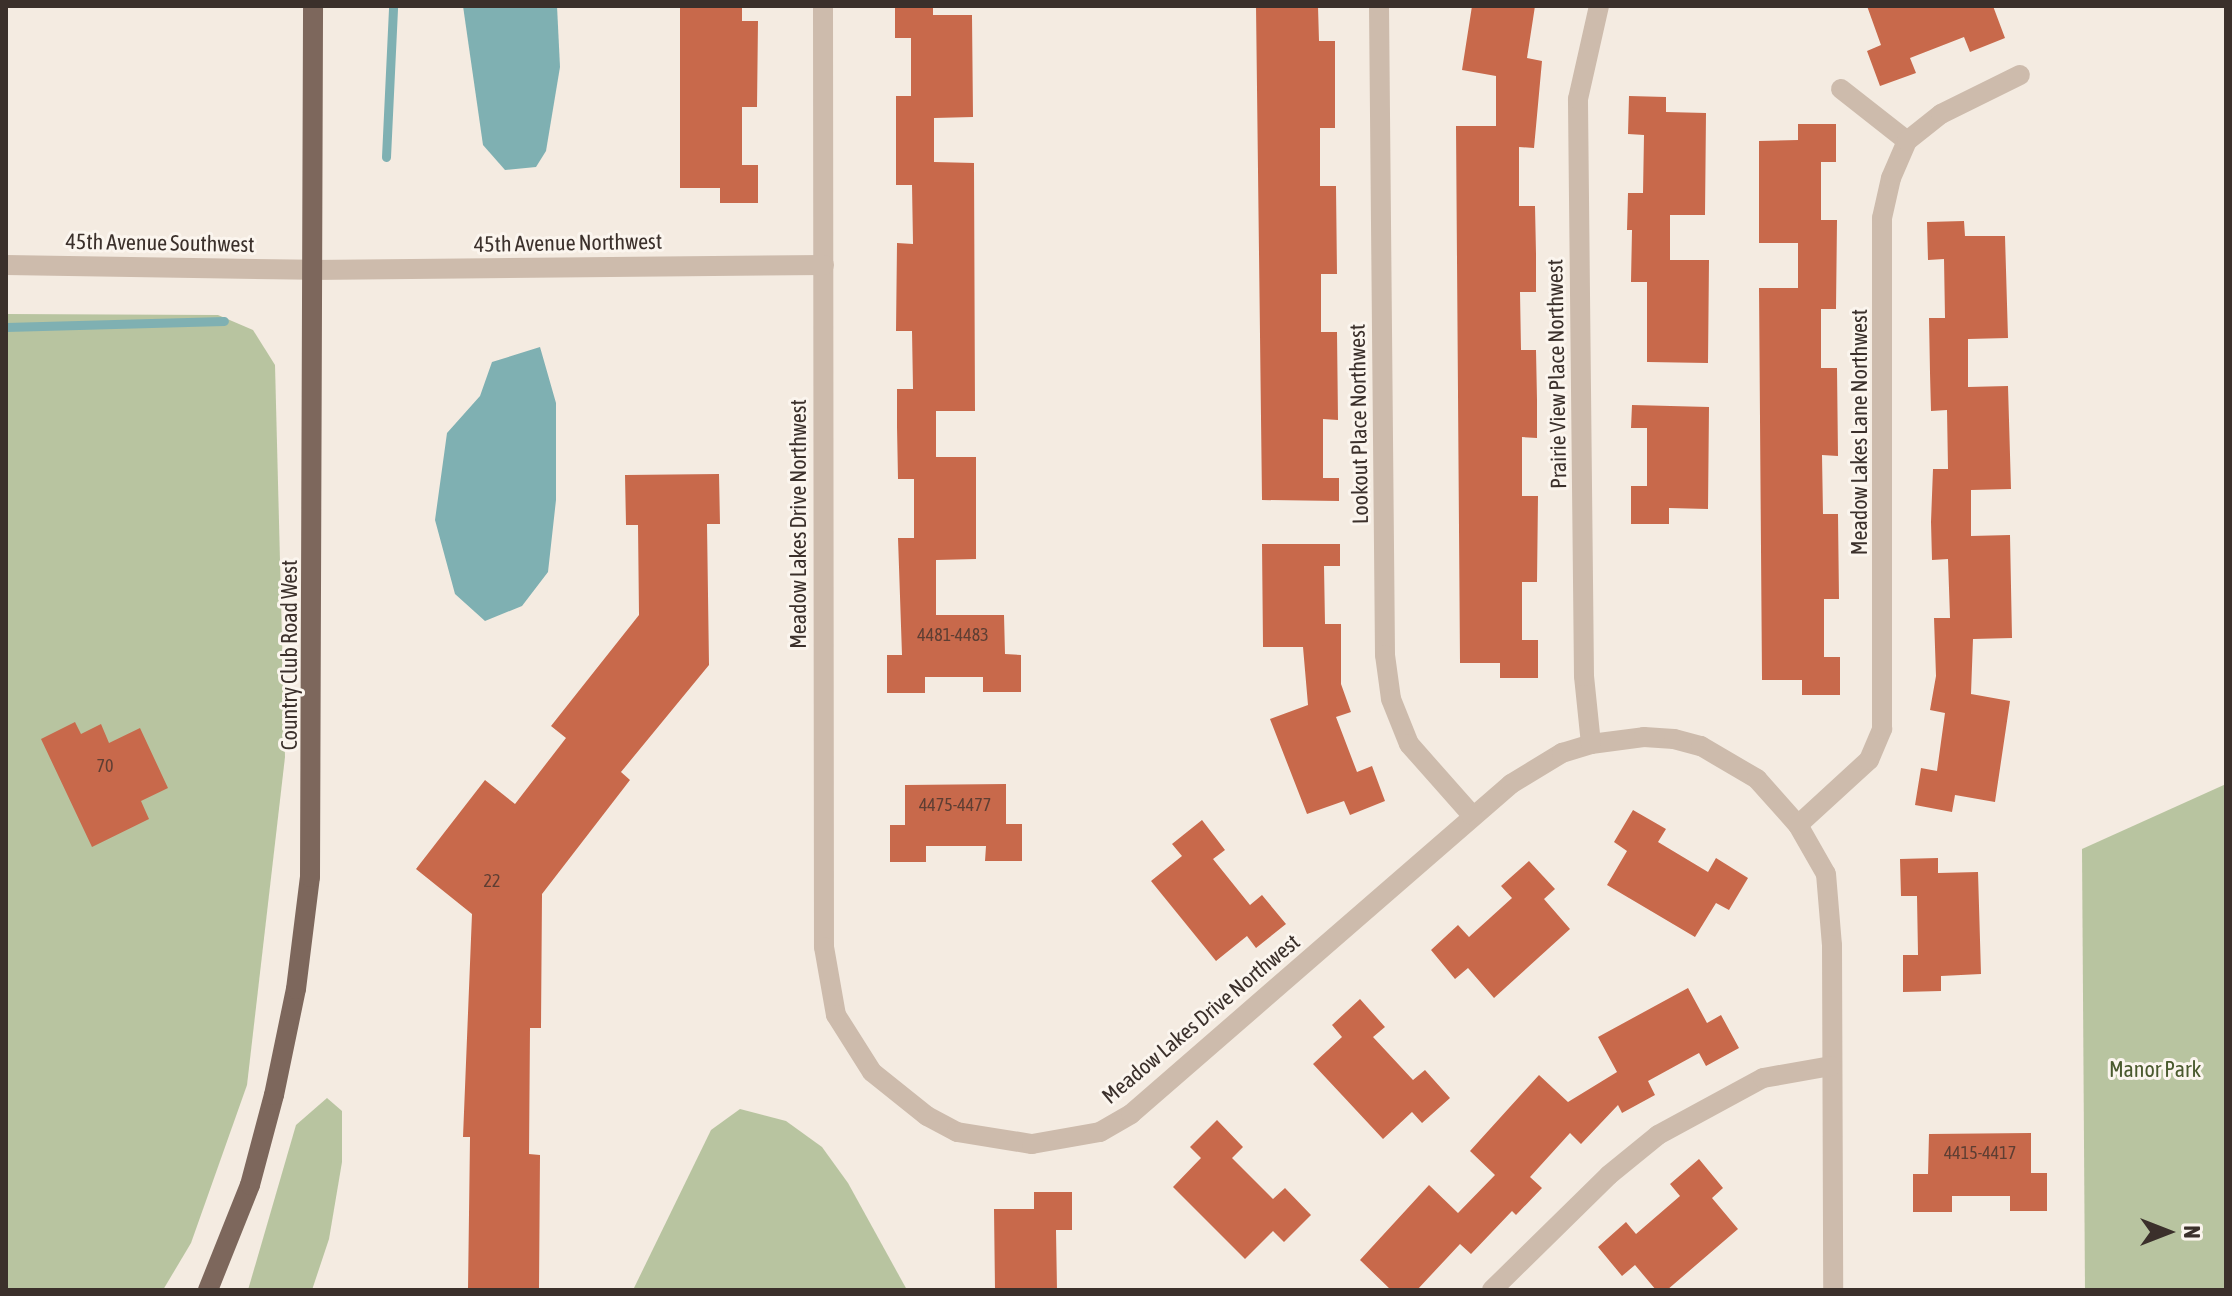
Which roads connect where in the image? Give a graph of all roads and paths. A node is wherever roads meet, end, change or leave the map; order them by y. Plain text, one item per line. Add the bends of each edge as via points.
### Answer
1 (313, 6) edge
2 (823, 6) edge
3 (1379, 6) edge
4 (1599, 6) edge
5 (2020, 75) dead end
6 (1841, 89) dead end
7 (1907, 141) junction
8 (6, 265) edge
9 (824, 265) junction
10 (312, 270) junction
11 (1591, 744) junction
12 (1471, 814) junction
13 (1798, 825) junction
14 (1831, 1066) junction
15 (208, 1290) edge
16 (1492, 1290) edge
17 (1833, 1290) edge

1 - 10 main road, Country Club Road West
2 - 9 street, Meadow Lakes Drive Northwest
3 - 12 street, Lookout Place Northwest via 1385,655 1391,699 1409,744
4 - 11 street, Prairie View Place Northwest via 1578,99 1584,676
5 - 7 street, Meadow Lakes Lane Northwest via 1941,114
6 - 7 street
7 - 13 street, Meadow Lakes Lane Northwest via 1882,218 1882,729 1869,760
8 - 10 street, 45th Avenue Southwest
9 - 10 street, 45th Avenue Northwest
9 - 12 street, Meadow Lakes Drive Northwest via 824,947 836,1015 853,1047 897,1095 957,1132 993,1141 1032,1144 1100,1132 1131,1114
10 - 15 main road, Country Club Road West via 310,877 296,989 274,1095 250,1185
11 - 12 street, Meadow Lakes Drive Northwest via 1542,764
11 - 13 street, Meadow Lakes Drive Northwest via 1644,737 1701,746 1757,779
13 - 14 street, Meadow Lakes Drive Northwest via 1826,874 1831,903
14 - 16 street via 1763,1078 1658,1135 1609,1175
14 - 17 street, Meadow Lakes Drive Northwest

